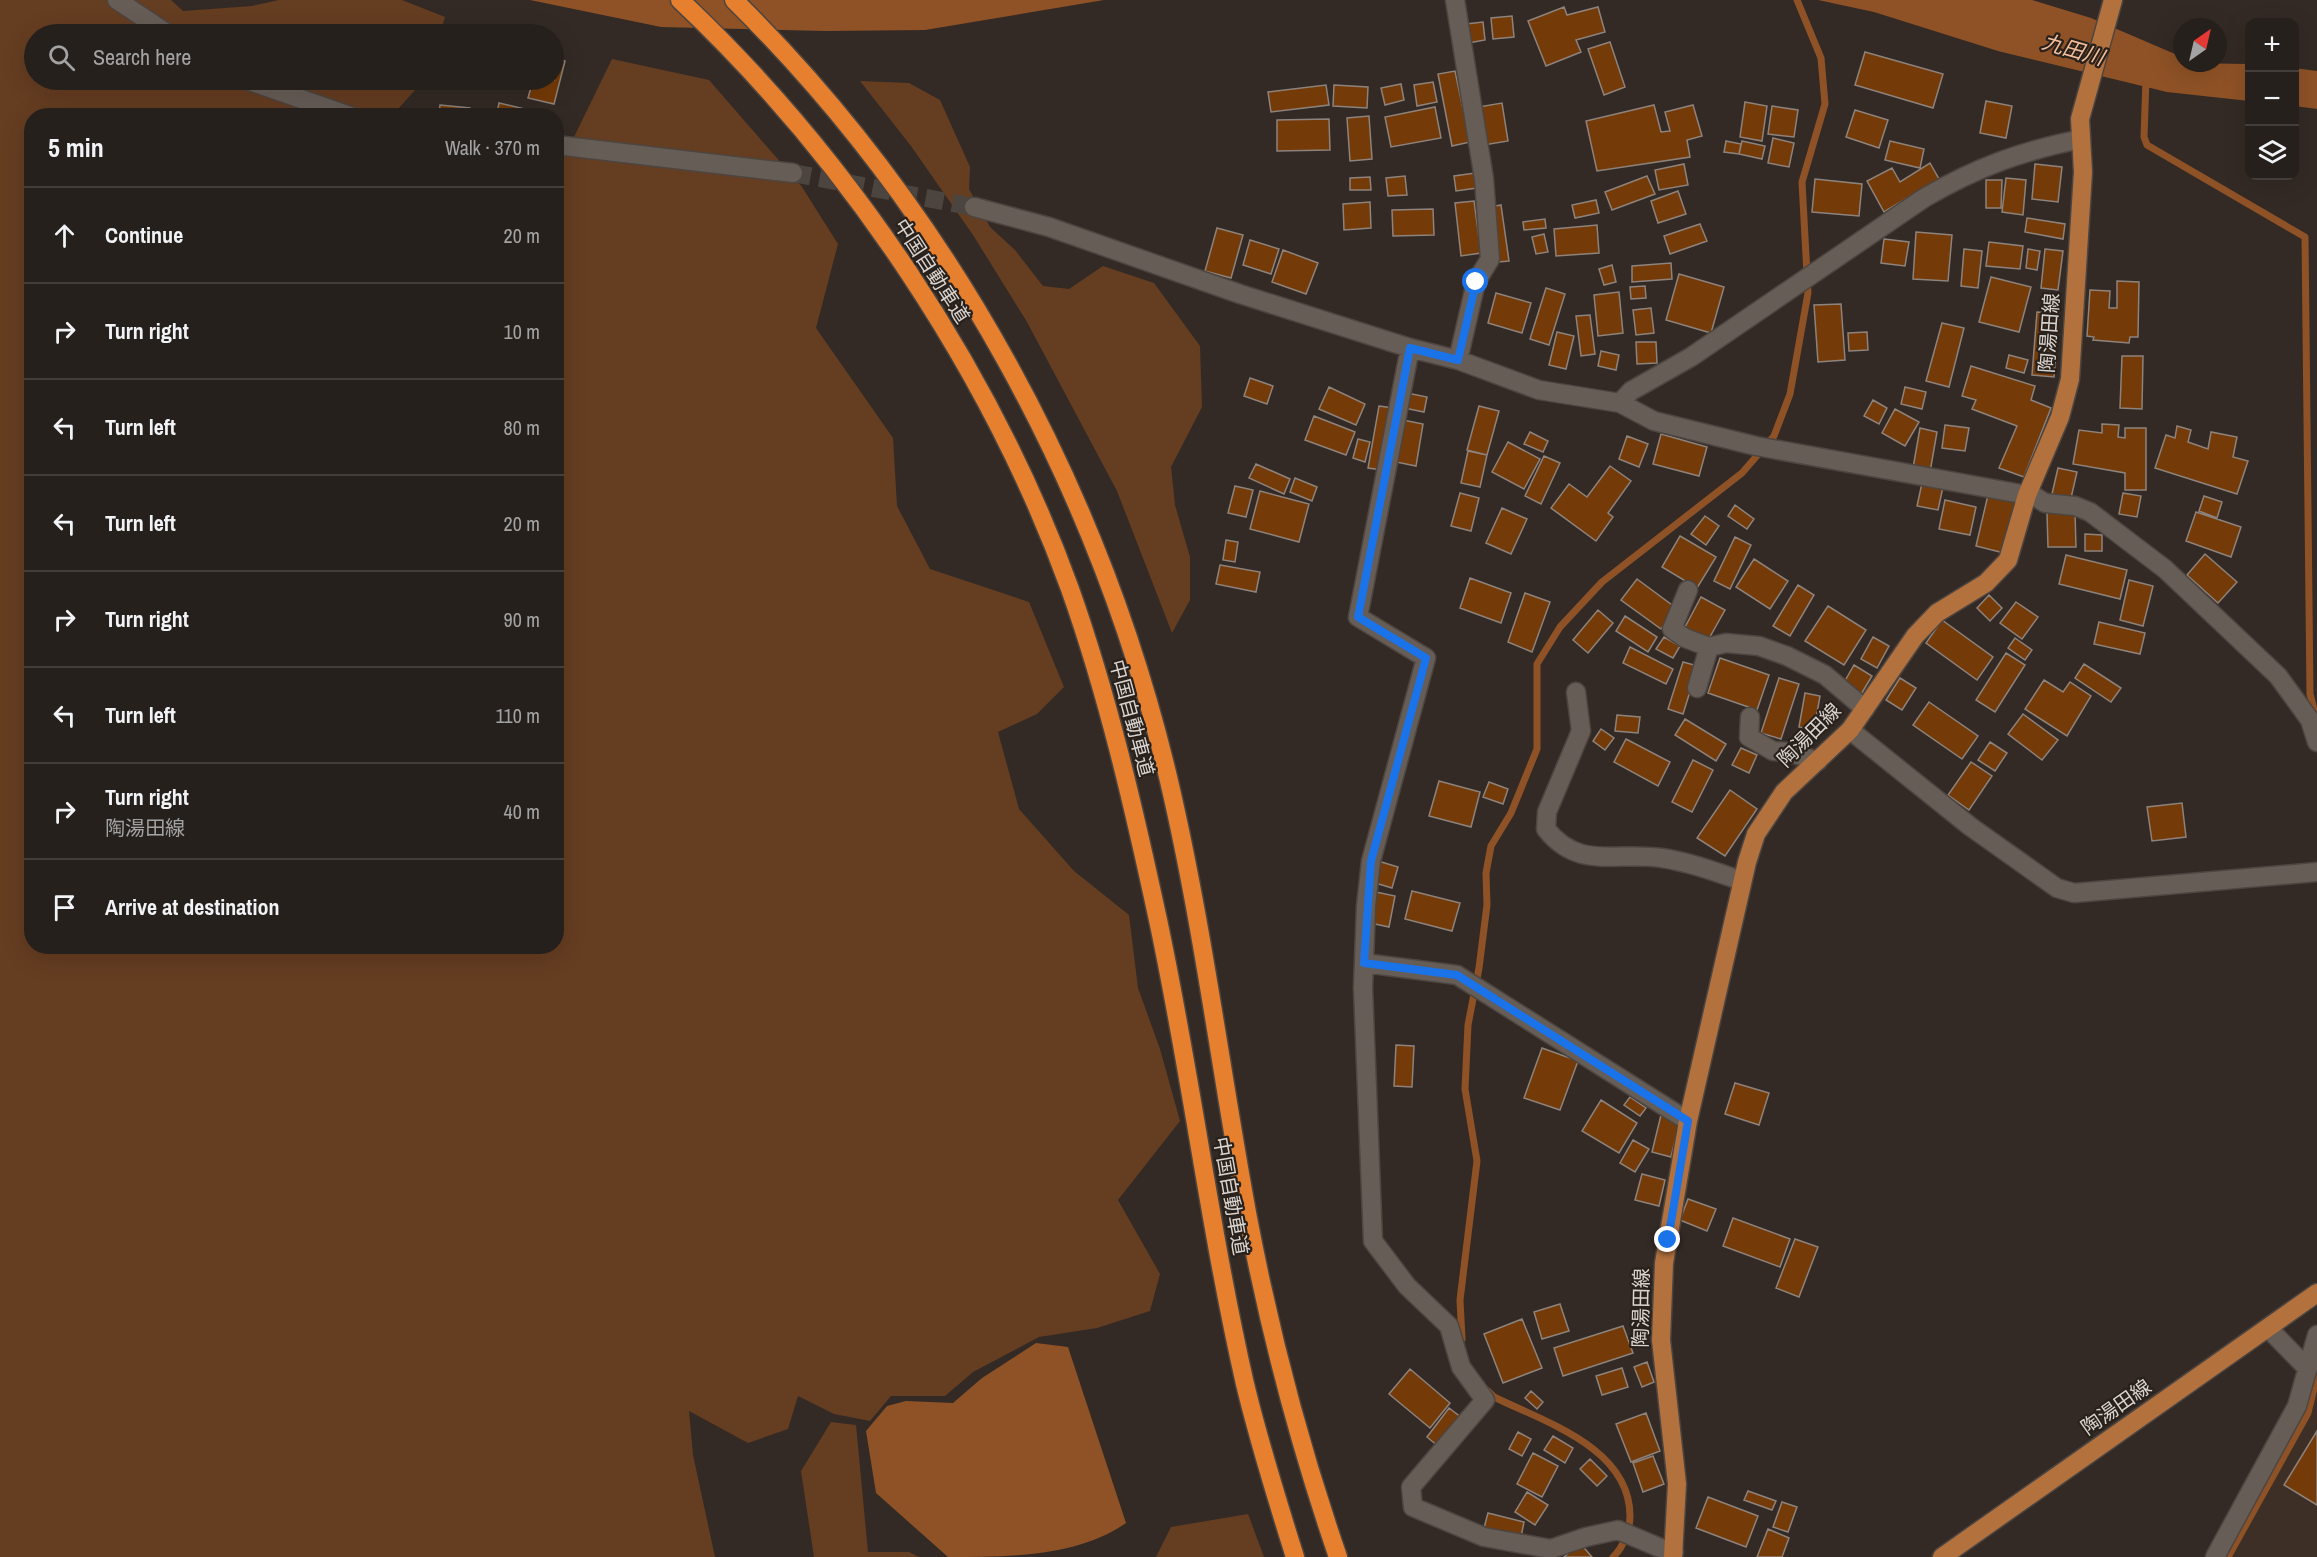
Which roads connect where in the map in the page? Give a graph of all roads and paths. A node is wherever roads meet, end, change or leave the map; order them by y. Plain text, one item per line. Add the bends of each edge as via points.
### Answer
1 (117, 0) edge
2 (680, 0) edge
3 (734, 0) edge
4 (2113, 0) edge
5 (1455, 8) edge
6 (153, 24) edge
7 (276, 90) edge
8 (327, 108) edge
9 (2081, 139) junction
10 (564, 146) edge
11 (793, 172) tunnel mouth
12 (975, 207) tunnel mouth
13 (1410, 348) junction
14 (1458, 360) junction
15 (1620, 404) junction
16 (2027, 494) junction
17 (1688, 590) dead end
18 (1709, 647) junction
19 (1697, 688) dead end
20 (1576, 692) dead end
21 (1865, 708) junction
22 (1750, 717) dead end
23 (1850, 730) junction
24 (2317, 742) edge
25 (1818, 761) junction
26 (2317, 872) edge
27 (1742, 881) junction
28 (1364, 963) junction
29 (1688, 1121) junction
30 (2317, 1293) edge
31 (2268, 1328) junction
32 (2316, 1342) edge
33 (2308, 1369) junction
34 (1674, 1554) edge
35 (1295, 1557) edge
36 (1338, 1557) edge
37 (1942, 1557) edge
38 (2215, 1557) edge

1 - 6 street
2 - 35 highway, 中国自動車道 via 792,117 844,181 954,346 1001,430 1069,588 1098,676 1134,813 1159,923 1245,1385
3 - 36 highway, 中国自動車道 via 825,98 932,240 1034,413 1073,495 1105,576 1168,778 1197,913 1249,1221 1308,1470
4 - 9 main road, 陶湯田線 via 2080,119
5 - 14 street via 1484,179 1490,259 1476,282
7 - 8 street
9 - 15 street via 2007,157 1963,175 1691,357 1631,391
9 - 16 main road, 陶湯田線 via 2083,172 2070,379 2056,428
10 - 11 street
12 - 13 street via 1049,227
13 - 14 street
13 - 28 street via 1358,617 1426,658 1371,861
14 - 15 street via 1539,390
15 - 16 street via 1654,420 1756,446
16 - 21 main road, 陶湯田線 via 2008,560 1986,583 1937,613 1915,636
16 - 24 street via 2045,503 2090,512 2165,569 2278,676 2310,720
17 - 18 street via 1672,629
18 - 19 street
18 - 21 street via 1726,643 1759,646 1787,656 1825,675
20 - 27 street via 1581,731 1547,812 1546,829 1556,842 1583,856 1650,856
21 - 23 main road, 陶湯田線
22 - 25 street via 1749,737 1773,752
23 - 25 main road, 陶湯田線
23 - 26 street via 1971,827 2057,888 2074,893
25 - 27 main road, 陶湯田線 via 1784,792 1756,834
27 - 29 main road, 陶湯田線
28 - 29 street via 1457,975
28 - 34 street via 1373,1241 1407,1286 1449,1326 1461,1367 1485,1400 1411,1487 1413,1507 1484,1537 1551,1549 1618,1530
29 - 34 main road, 陶湯田線 via 1664,1263 1661,1313 1664,1378 1677,1484
30 - 31 main road, 陶湯田線
31 - 33 street
31 - 37 main road, 陶湯田線
32 - 33 street
33 - 38 street via 2297,1406

